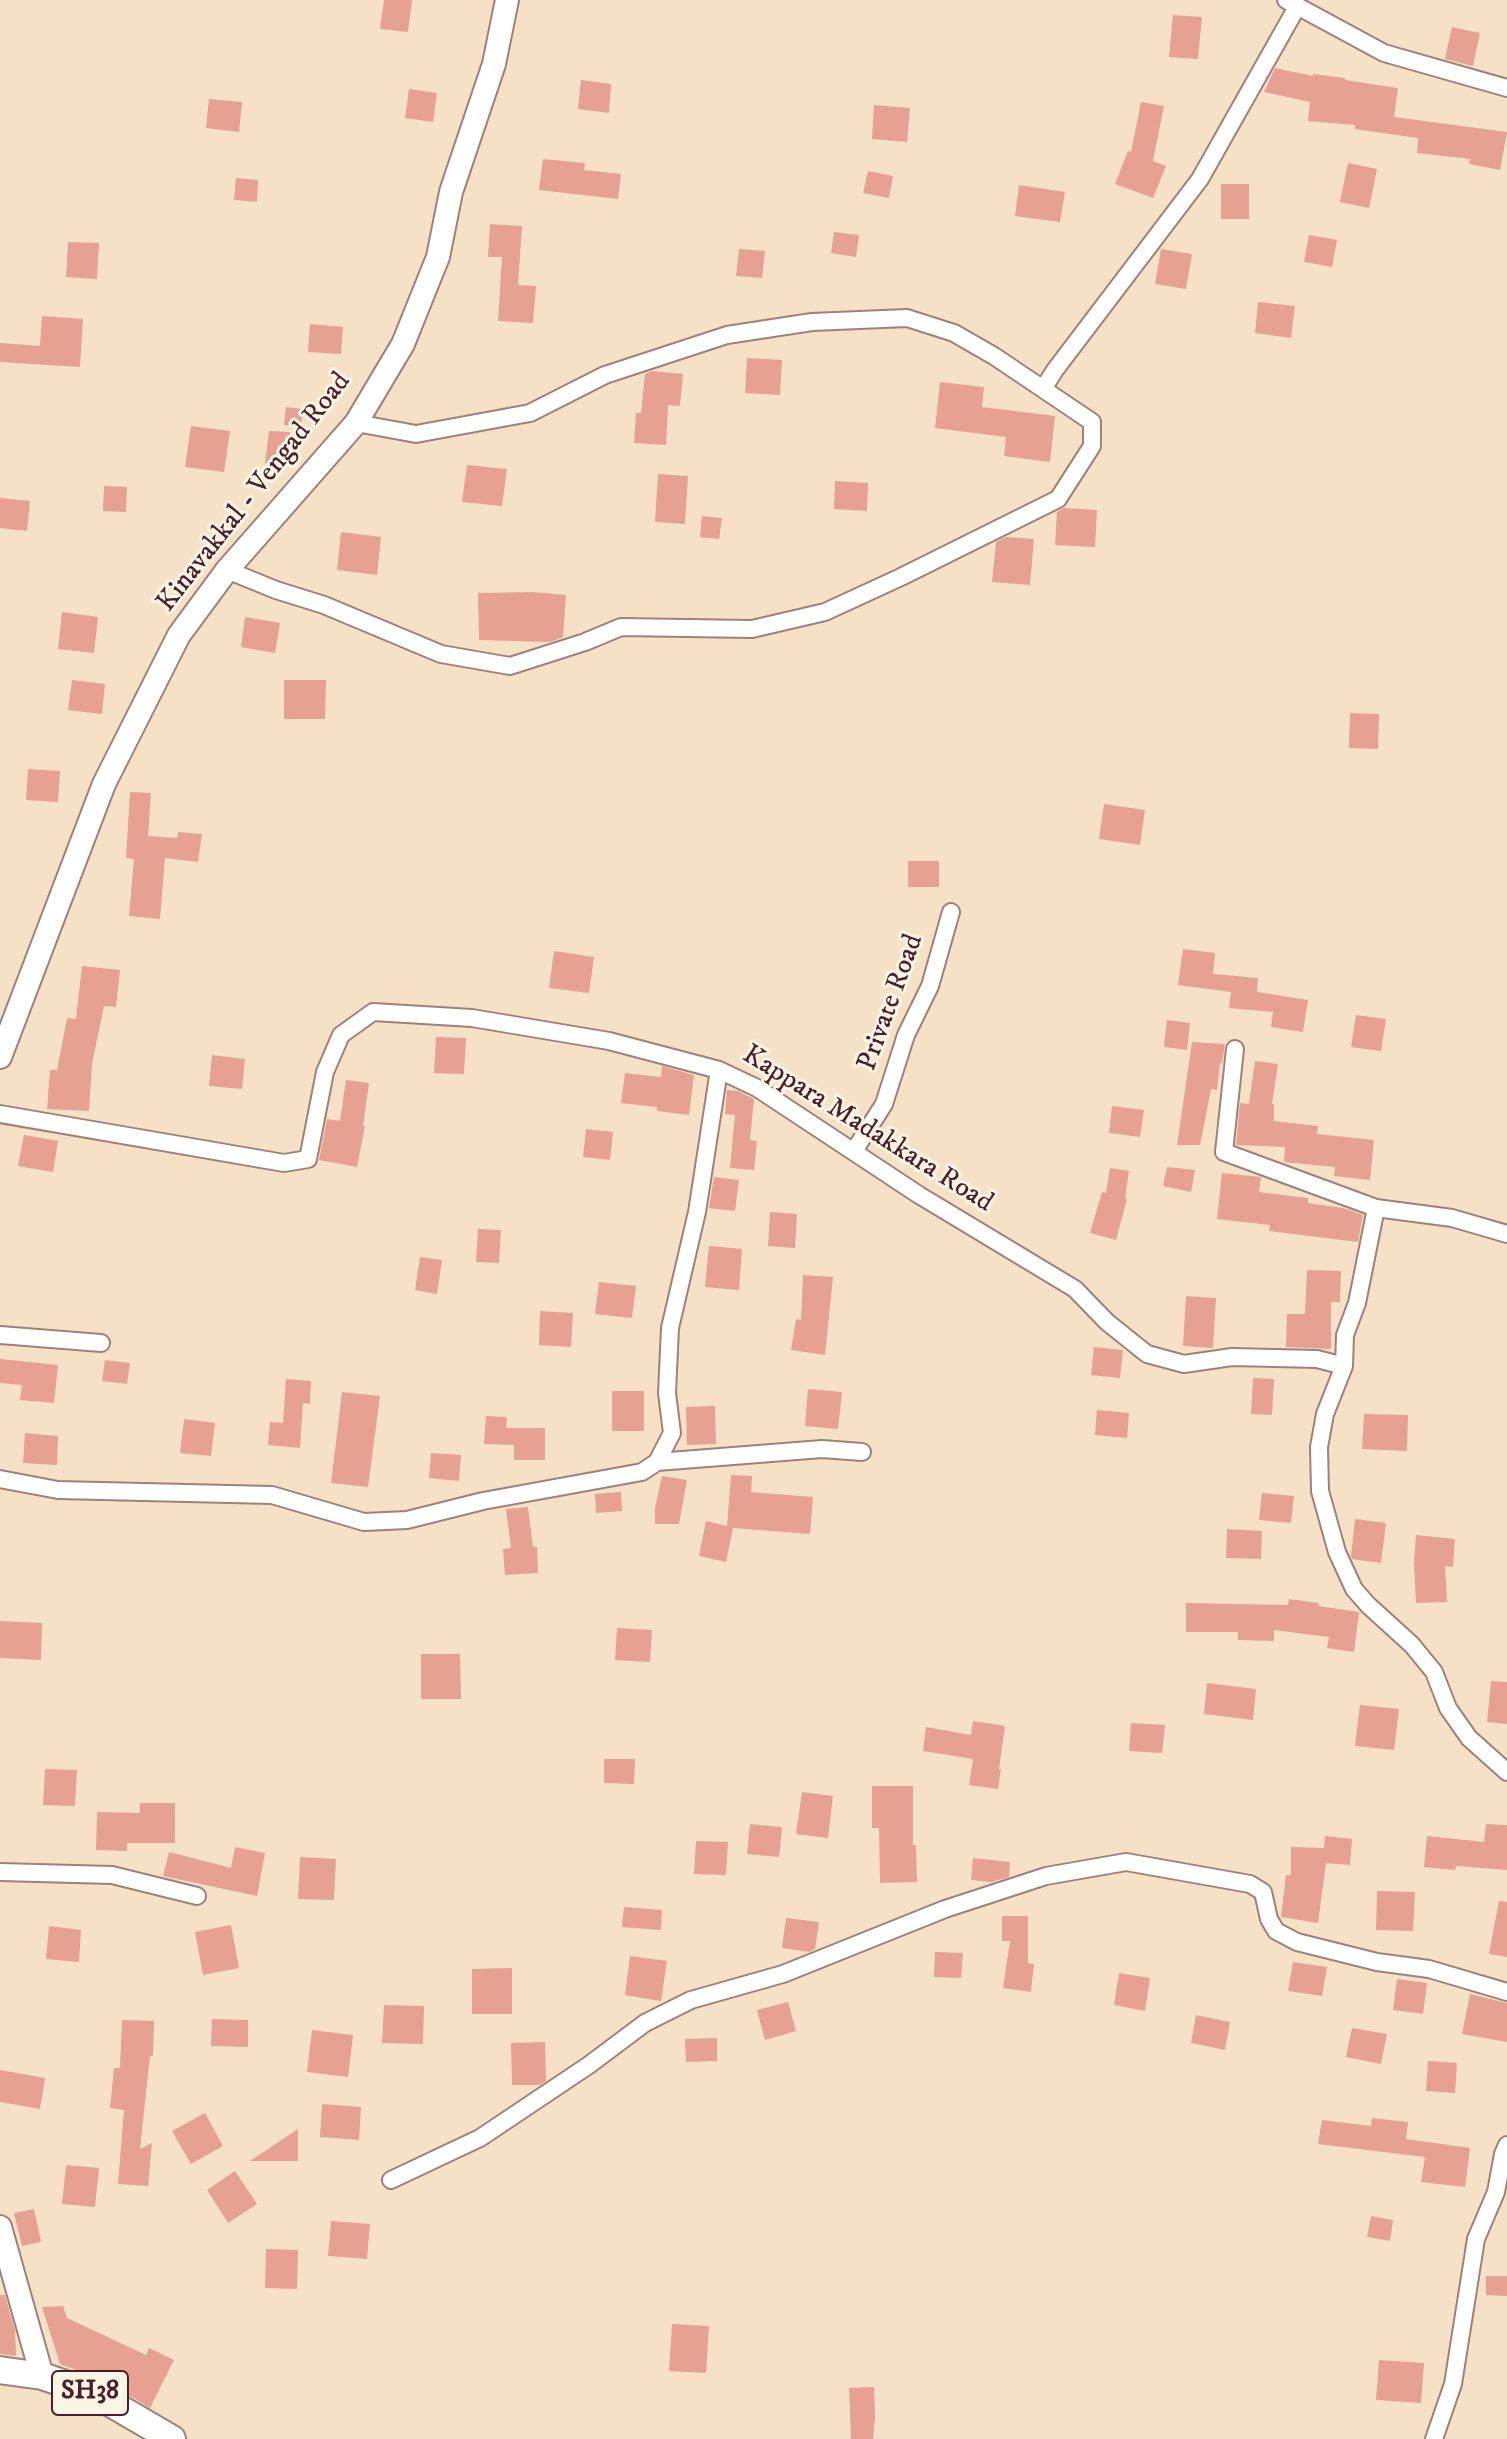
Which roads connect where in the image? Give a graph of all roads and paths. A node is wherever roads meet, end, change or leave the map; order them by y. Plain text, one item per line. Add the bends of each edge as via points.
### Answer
1 (507, 0) edge
2 (1291, 4) edge
3 (1507, 88) edge
4 (1043, 389) junction
5 (356, 423) junction
6 (227, 570) junction
7 (951, 912) dead end
8 (1235, 1049) dead end
9 (0, 1057) edge
10 (719, 1070) junction
11 (0, 1114) edge
12 (854, 1151) junction
13 (1376, 1208) junction
14 (1507, 1234) edge
15 (0, 1335) edge
16 (101, 1343) dead end
17 (1344, 1366) junction
18 (862, 1452) dead end
19 (657, 1462) junction
20 (0, 1479) edge
21 (1507, 1772) edge
22 (0, 1872) edge
23 (197, 1896) dead end
24 (1507, 1992) edge
25 (1507, 2145) edge
26 (391, 2180) dead end
27 (0, 2227) edge
28 (0, 2370) edge
29 (42, 2376) junction
30 (172, 2439) edge
31 (1434, 2439) edge

1 - 5 main road, Kinavakkal - Vengad Road via 494,64 451,192 438,257 403,344
2 - 3 street via 1384,53
2 - 4 street via 1200,179
4 - 5 street via 954,333 907,318 827,321 727,335 605,375 530,413 416,434
4 - 6 street via 1092,422 1092,446 1058,499 825,612 752,629 621,627 510,666 441,654
5 - 6 main road, Kinavakkal - Vengad Road
6 - 9 main road, Kinavakkal - Vengad Road via 179,635 104,784
7 - 12 street, Private Road via 930,986 906,1035 884,1104
8 - 13 street via 1224,1152
10 - 11 street via 609,1041 472,1018 373,1012 341,1035 330,1059 308,1159 284,1163
10 - 12 street, Kappara Madakkara Road via 757,1088
10 - 19 street, Kappara Madakkara Road via 697,1212 670,1328 667,1393 672,1433
12 - 17 street, Kappara Madakkara Road via 1075,1289 1147,1354 1184,1364 1232,1357 1317,1359
13 - 14 street via 1452,1218
13 - 17 street via 1357,1303 1345,1335
15 - 16 street
17 - 21 street via 1319,1447 1320,1491 1337,1552 1354,1589 1434,1672 1448,1708 1469,1738
18 - 19 street via 822,1449
19 - 20 street via 642,1472 407,1520 364,1522 272,1495 58,1490
22 - 23 street via 112,1875
24 - 26 street via 1429,1969 1297,1942 1276,1931 1263,1892 1250,1884 1126,1862 1046,1876 945,1909 783,1974 691,2000 645,2023 480,2138
25 - 31 street via 1496,2192 1476,2239 1453,2384
27 - 29 main road
28 - 29 main road, SH38
29 - 30 main road, SH38 via 95,2394

